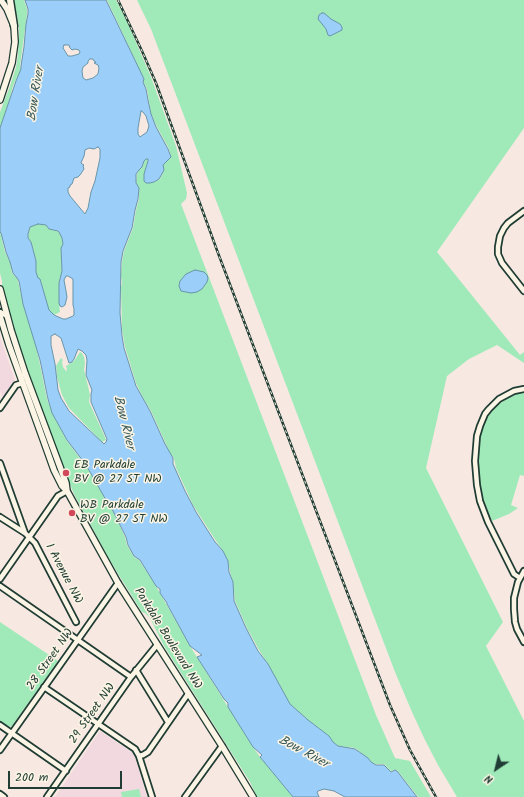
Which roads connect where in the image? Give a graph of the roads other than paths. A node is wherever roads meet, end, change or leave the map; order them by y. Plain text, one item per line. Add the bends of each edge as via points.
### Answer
1 (1, 0) edge
2 (10, 0) edge
3 (14, 26) junction
4 (0, 100) edge
5 (524, 210) edge
6 (524, 291) edge
7 (0, 292) edge
8 (0, 312) edge
9 (0, 316) edge
10 (7, 316) junction
11 (0, 326) edge
12 (5, 333) junction
13 (23, 383) junction
14 (524, 389) edge
15 (0, 408) edge
16 (0, 463) edge
17 (67, 491) junction
18 (0, 517) edge
19 (25, 534) junction
20 (29, 537) junction
21 (524, 571) edge
22 (520, 578) junction
23 (0, 579) edge
24 (118, 583) junction
25 (0, 586) edge
26 (76, 622) dead end
27 (77, 640) junction
28 (524, 642) edge
29 (156, 645) junction
30 (136, 670) junction
31 (131, 677) junction
32 (44, 687) junction
33 (188, 694) junction
34 (168, 722) junction
35 (98, 724) junction
36 (0, 725) edge
37 (12, 733) junction
38 (222, 746) junction
39 (0, 750) edge
40 (139, 756) junction
41 (66, 771) junction
42 (0, 794) edge
43 (4, 797) edge
44 (47, 797) edge
45 (152, 797) edge
46 (185, 797) edge
47 (253, 797) edge

1 - 3 main road
2 - 3 highway
3 - 4 main road via 12,63
5 - 6 street via 504,228 498,247 502,263
7 - 10 main road, Parkdale Boulevard NW
8 - 10 street
9 - 12 main road, Parkdale Boulevard NW
10 - 17 main road, Parkdale Boulevard NW
11 - 12 street
12 - 13 main road, Parkdale Boulevard NW
13 - 15 street via 16,385
13 - 17 main road, Parkdale Boulevard NW via 52,464
14 - 22 street via 499,399 489,408 477,436 475,461 480,501 514,574
16 - 19 street
17 - 20 street via 58,496
17 - 24 main road, Parkdale Boulevard NW
18 - 19 street, 1 Avenue NW
19 - 20 street, 1 Avenue NW
20 - 23 street
20 - 26 street, 1 Avenue NW
21 - 22 street
22 - 28 street via 514,598 514,614 517,629
24 - 27 street, 28 Street NW
24 - 29 main road, Parkdale Boulevard NW
25 - 27 street
27 - 31 street
27 - 32 street, 28 Street NW
29 - 30 street, 29 Street NW
29 - 33 main road, Parkdale Boulevard NW
30 - 31 street, 29 Street NW
30 - 34 street
31 - 35 street, 29 Street NW
32 - 35 street
32 - 37 street, 28 Street NW
33 - 34 street
33 - 38 main road, Parkdale Boulevard NW
34 - 40 street via 148,752
35 - 40 street via 135,749
35 - 41 street, 29 Street NW
36 - 37 street
37 - 39 street, 28 Street NW
37 - 41 street
38 - 46 street
38 - 47 main road, Parkdale Boulevard NW
40 - 45 street
41 - 44 street, 29 Street NW
42 - 43 street

